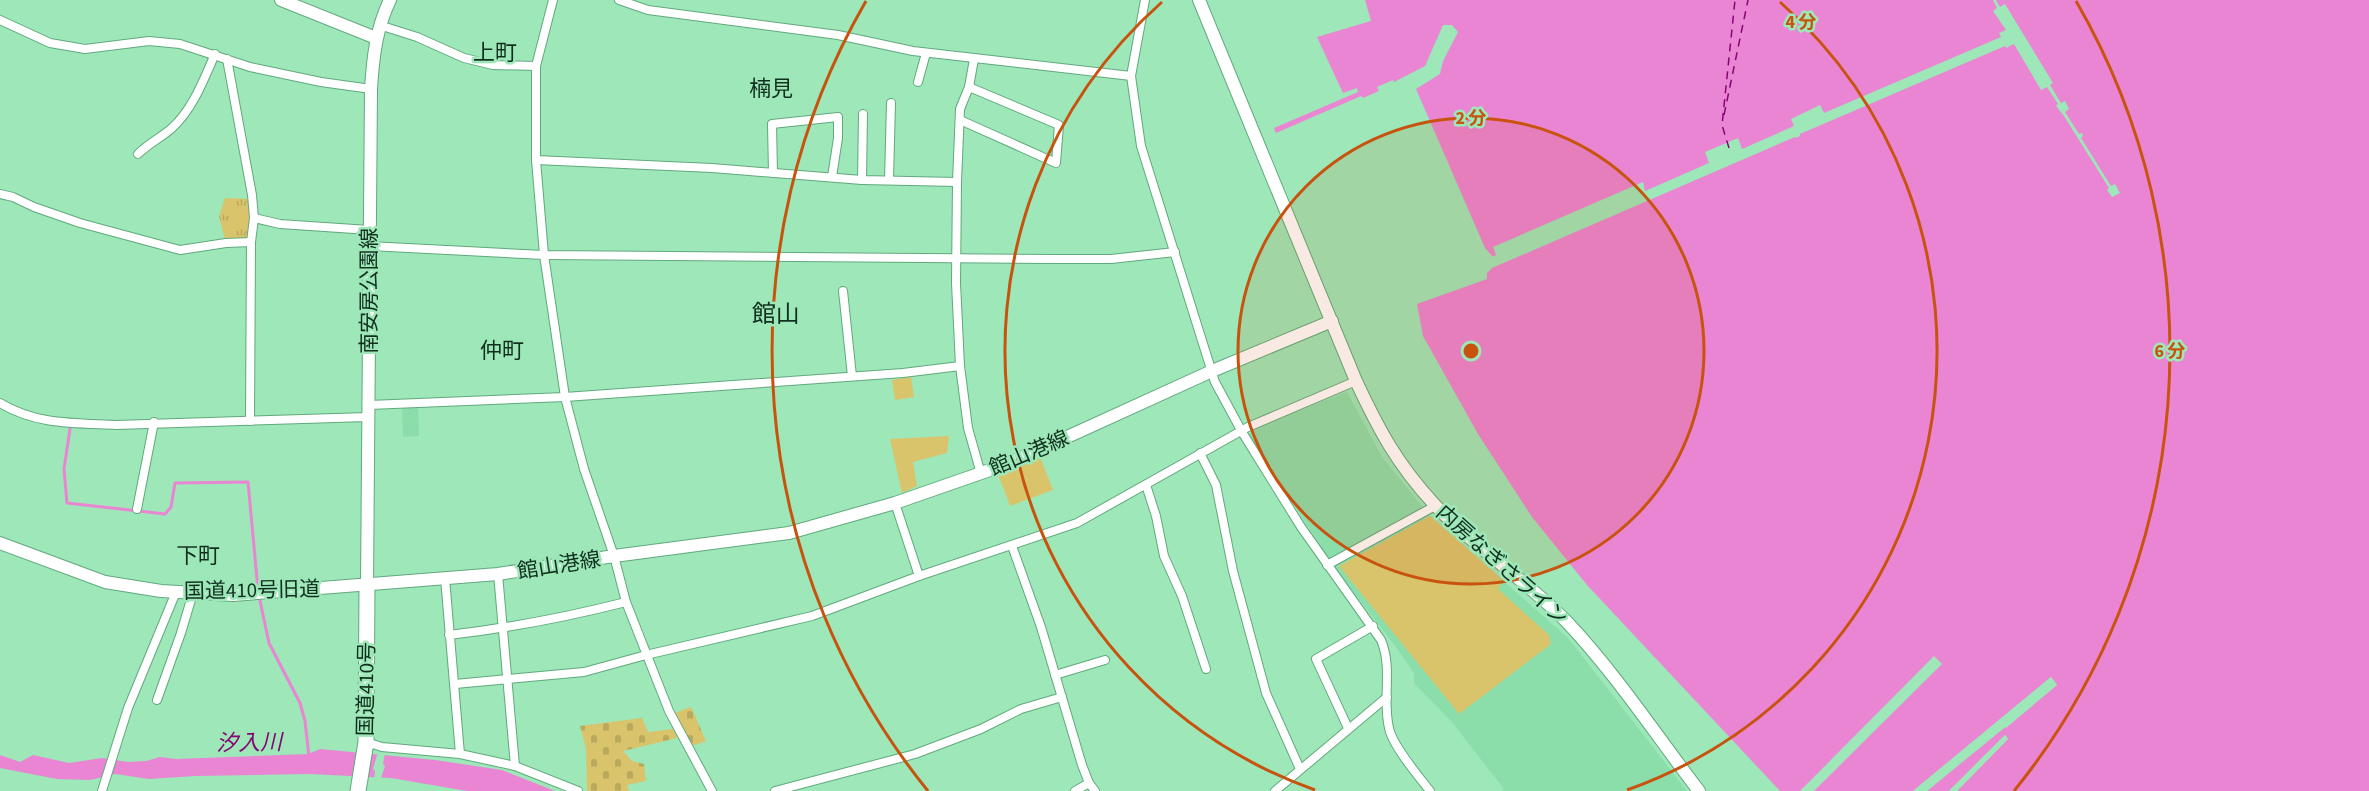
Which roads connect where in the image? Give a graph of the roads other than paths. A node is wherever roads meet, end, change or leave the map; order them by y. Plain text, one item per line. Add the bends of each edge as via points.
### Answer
1 (281, 0) edge
2 (390, 0) edge
3 (553, 0) edge
4 (619, 0) edge
5 (1145, 0) edge
6 (1199, 0) edge
7 (0, 20) edge
8 (380, 25) junction
9 (376, 38) junction
10 (926, 53) junction
11 (215, 54) junction
12 (228, 59) junction
13 (974, 59) junction
14 (536, 66) junction
15 (1131, 76) junction
16 (918, 82) dead end
17 (969, 87) junction
18 (371, 89) junction
19 (891, 103) dead end
20 (864, 114) dead end
21 (960, 120) junction
22 (138, 154) dead end
23 (536, 160) junction
24 (773, 173) junction
25 (832, 177) junction
26 (862, 180) junction
27 (889, 180) junction
28 (957, 182) junction
29 (0, 194) edge
30 (254, 218) junction
31 (369, 230) junction
32 (251, 242) junction
33 (369, 246) junction
34 (1175, 252) junction
35 (544, 255) junction
36 (957, 258) junction
37 (843, 291) dead end
38 (1332, 321) junction
39 (960, 366) junction
40 (1212, 371) junction
41 (852, 376) junction
42 (1356, 381) junction
43 (565, 397) junction
44 (0, 403) edge
45 (368, 411) junction
46 (250, 421) junction
47 (154, 422) junction
48 (1242, 432) junction
49 (1200, 453) junction
50 (981, 474) junction
51 (1146, 485) junction
52 (895, 503) junction
53 (1435, 506) junction
54 (137, 509) dead end
55 (0, 543) edge
56 (1012, 546) junction
57 (614, 556) junction
58 (1328, 565) junction
59 (498, 574) junction
60 (919, 576) junction
61 (446, 579) junction
62 (367, 585) junction
63 (176, 592) junction
64 (193, 593) junction
65 (626, 602) junction
66 (1373, 626) junction
67 (502, 629) junction
68 (449, 635) junction
69 (646, 655) junction
70 (1105, 660) dead end
71 (1206, 669) dead end
72 (1055, 675) junction
73 (509, 680) junction
74 (455, 684) junction
75 (1062, 697) junction
76 (1386, 697) junction
77 (157, 700) dead end
78 (1348, 728) junction
79 (365, 747) junction
80 (460, 754) junction
81 (515, 766) junction
82 (1300, 769) junction
83 (359, 786) edge
84 (1092, 787) edge
85 (103, 788) edge
86 (578, 791) edge
87 (712, 791) edge
88 (775, 791) edge
89 (1075, 791) edge
90 (1275, 791) edge
91 (1430, 791) edge
92 (1700, 791) edge

1 - 9 main road
2 - 8 main road, 南安房公園線
3 - 14 street
4 - 10 street via 648,10 828,34
5 - 15 street
6 - 38 main road
7 - 11 street via 50,43 86,49 149,41 180,44
8 - 9 main road, 南安房公園線
8 - 14 street via 473,60 493,65
9 - 18 main road, 南安房公園線
10 - 13 street
10 - 16 street
11 - 12 street
11 - 22 street via 185,114
12 - 18 street via 321,82
12 - 30 street
13 - 15 street
13 - 17 street
14 - 23 street
15 - 34 street via 1141,146
17 - 21 street
17 - 21 street via 1059,125 1056,163
18 - 31 main road, 南安房公園線
19 - 27 street
20 - 26 street
21 - 28 street
23 - 24 street
23 - 35 street
24 - 25 street
24 - 25 street via 772,124 838,117
25 - 26 street
26 - 27 street
27 - 28 street
28 - 36 street
29 - 32 street via 80,223 180,250
30 - 31 street via 280,224
30 - 32 street
31 - 33 main road, 南安房公園線
32 - 46 street
33 - 35 street
33 - 45 main road, 南安房公園線
34 - 36 street via 1111,259
34 - 40 street
35 - 36 street
35 - 43 street
36 - 39 street
37 - 41 street
38 - 40 main road, 館山港線
38 - 42 main road, 内房なぎさライン
39 - 41 street
39 - 50 street via 968,428
40 - 48 street
40 - 50 main road, 館山港線
41 - 43 street
42 - 48 street
42 - 53 main road, 内房なぎさライン via 1379,431
43 - 45 street
43 - 57 street via 584,469
44 - 47 street via 23,416 53,423
45 - 46 street
45 - 62 main road, 南安房公園線
46 - 47 street
47 - 54 street
48 - 49 street
48 - 58 street
49 - 51 street
49 - 82 street via 1216,485 1233,571 1266,693
50 - 52 main road, 館山港線
51 - 56 street via 1077,523
51 - 71 street via 1164,556
52 - 57 main road, 館山港線 via 789,533
52 - 60 street
53 - 58 street
53 - 92 main road, 内房なぎさライン via 1566,621
55 - 63 main road, 国道410号旧道 via 105,582
56 - 60 street
56 - 72 street
57 - 59 main road, 館山港線
57 - 65 street
58 - 66 street
59 - 61 main road, 館山港線
59 - 67 street
60 - 69 street via 812,616
61 - 62 main road, 館山港線
61 - 68 street
62 - 64 main road, 国道410号旧道 via 259,594
62 - 79 highway, 国道410号
63 - 64 main road, 国道410号旧道
63 - 85 street via 128,708
64 - 77 street
65 - 67 street
65 - 69 street
66 - 76 street via 1384,646
66 - 78 street via 1316,659
67 - 68 street
67 - 73 street
68 - 74 street
69 - 73 street via 584,672
69 - 87 street via 669,711
70 - 72 street
72 - 75 street
73 - 74 street
73 - 81 street
74 - 80 street
75 - 84 street
75 - 88 street via 1021,709 915,754
76 - 78 street
76 - 91 street via 1389,730
78 - 82 street
79 - 80 street
79 - 83 highway, 国道410号
80 - 81 street
81 - 86 street
82 - 90 street
84 - 89 street

